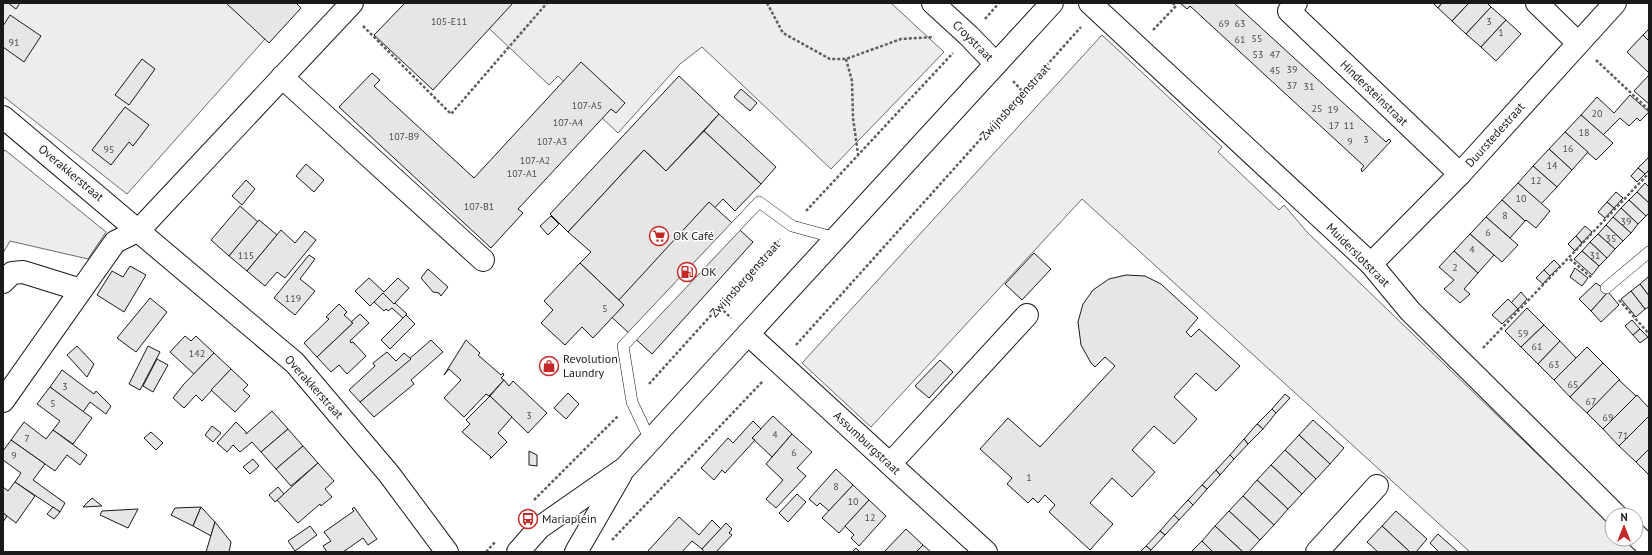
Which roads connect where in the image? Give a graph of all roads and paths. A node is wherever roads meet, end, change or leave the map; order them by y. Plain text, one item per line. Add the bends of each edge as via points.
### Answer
1 (547, 3) edge
2 (766, 3) edge
3 (933, 3) edge
4 (999, 3) edge
5 (1052, 3) edge
6 (1173, 3) edge
7 (1537, 3) edge
8 (1615, 3) edge
9 (349, 6) edge
10 (1094, 6) edge
11 (1288, 6) edge
12 (969, 36) junction
13 (1578, 43) junction
14 (1138, 47) junction
15 (846, 59) junction
16 (996, 64) junction
17 (282, 77) junction
18 (1649, 110) edge
19 (3, 117) edge
20 (858, 154) junction
21 (1649, 173) edge
22 (1460, 174) junction
23 (792, 226) junction
24 (139, 230) junction
25 (836, 238) junction
26 (1649, 252) edge
27 (484, 260) dead end
28 (1371, 264) junction
29 (3, 282) edge
30 (1606, 288) dead end
31 (81, 290) junction
32 (1026, 315) dead end
33 (748, 334) junction
34 (780, 363) junction
35 (1466, 366) junction
36 (3, 401) edge
37 (632, 402) junction
38 (650, 440) junction
39 (890, 464) junction
40 (624, 468) junction
41 (1376, 486) dead end
42 (530, 504) dead end
43 (1608, 507) edge
44 (612, 540) dead end
45 (496, 542) dead end
46 (447, 552) edge
47 (486, 552) edge
48 (518, 552) edge
49 (576, 552) edge
50 (986, 552) edge
51 (1317, 552) edge

1 - 9 path via 451,114
2 - 15 path via 783,33 830,59
3 - 12 street, Croystraat
4 - 12 path, Zwijnsbergenstraat
5 - 16 street
6 - 14 path via 1176,6
7 - 13 street
8 - 13 street, Duurstedestraat
9 - 17 street
10 - 14 street, Muiderslotstraat
10 - 34 path, Zwijnsbergenstraat
11 - 22 street, Hindersteinstraat
12 - 15 path via 901,39
12 - 16 street, Croystraat
12 - 20 path, Zwijnsbergenstraat
13 - 18 path
13 - 22 street, Duurstedestraat
14 - 28 street, Muiderslotstraat
15 - 20 path via 852,81 853,118
16 - 25 street
17 - 24 street
17 - 27 street
19 - 24 street, Overakkerstraat
20 - 23 path, Zwijnsbergenstraat
21 - 35 path
22 - 28 street, Duurstedestraat
23 - 25 lane
23 - 37 path, Zwijnsbergenstraat
23 - 37 lane via 759,202 624,346
24 - 31 street via 115,242
24 - 46 street, Overakkerstraat via 295,363 388,474
25 - 33 street
26 - 30 lane
28 - 35 street, Muiderslotstraat via 1410,311
29 - 31 street via 12,273 23,272
31 - 36 street
32 - 39 street
33 - 34 street, Assumburgstraat
33 - 38 street
34 - 39 street, Assumburgstraat
34 - 44 path, Zwijnsbergenstraat
35 - 43 street, Muiderslotstraat
37 - 38 lane
37 - 42 path, Zwijnsbergenstraat
38 - 40 street
39 - 50 street, Assumburgstraat
40 - 48 street via 539,528
40 - 49 street
41 - 51 street
45 - 47 path

